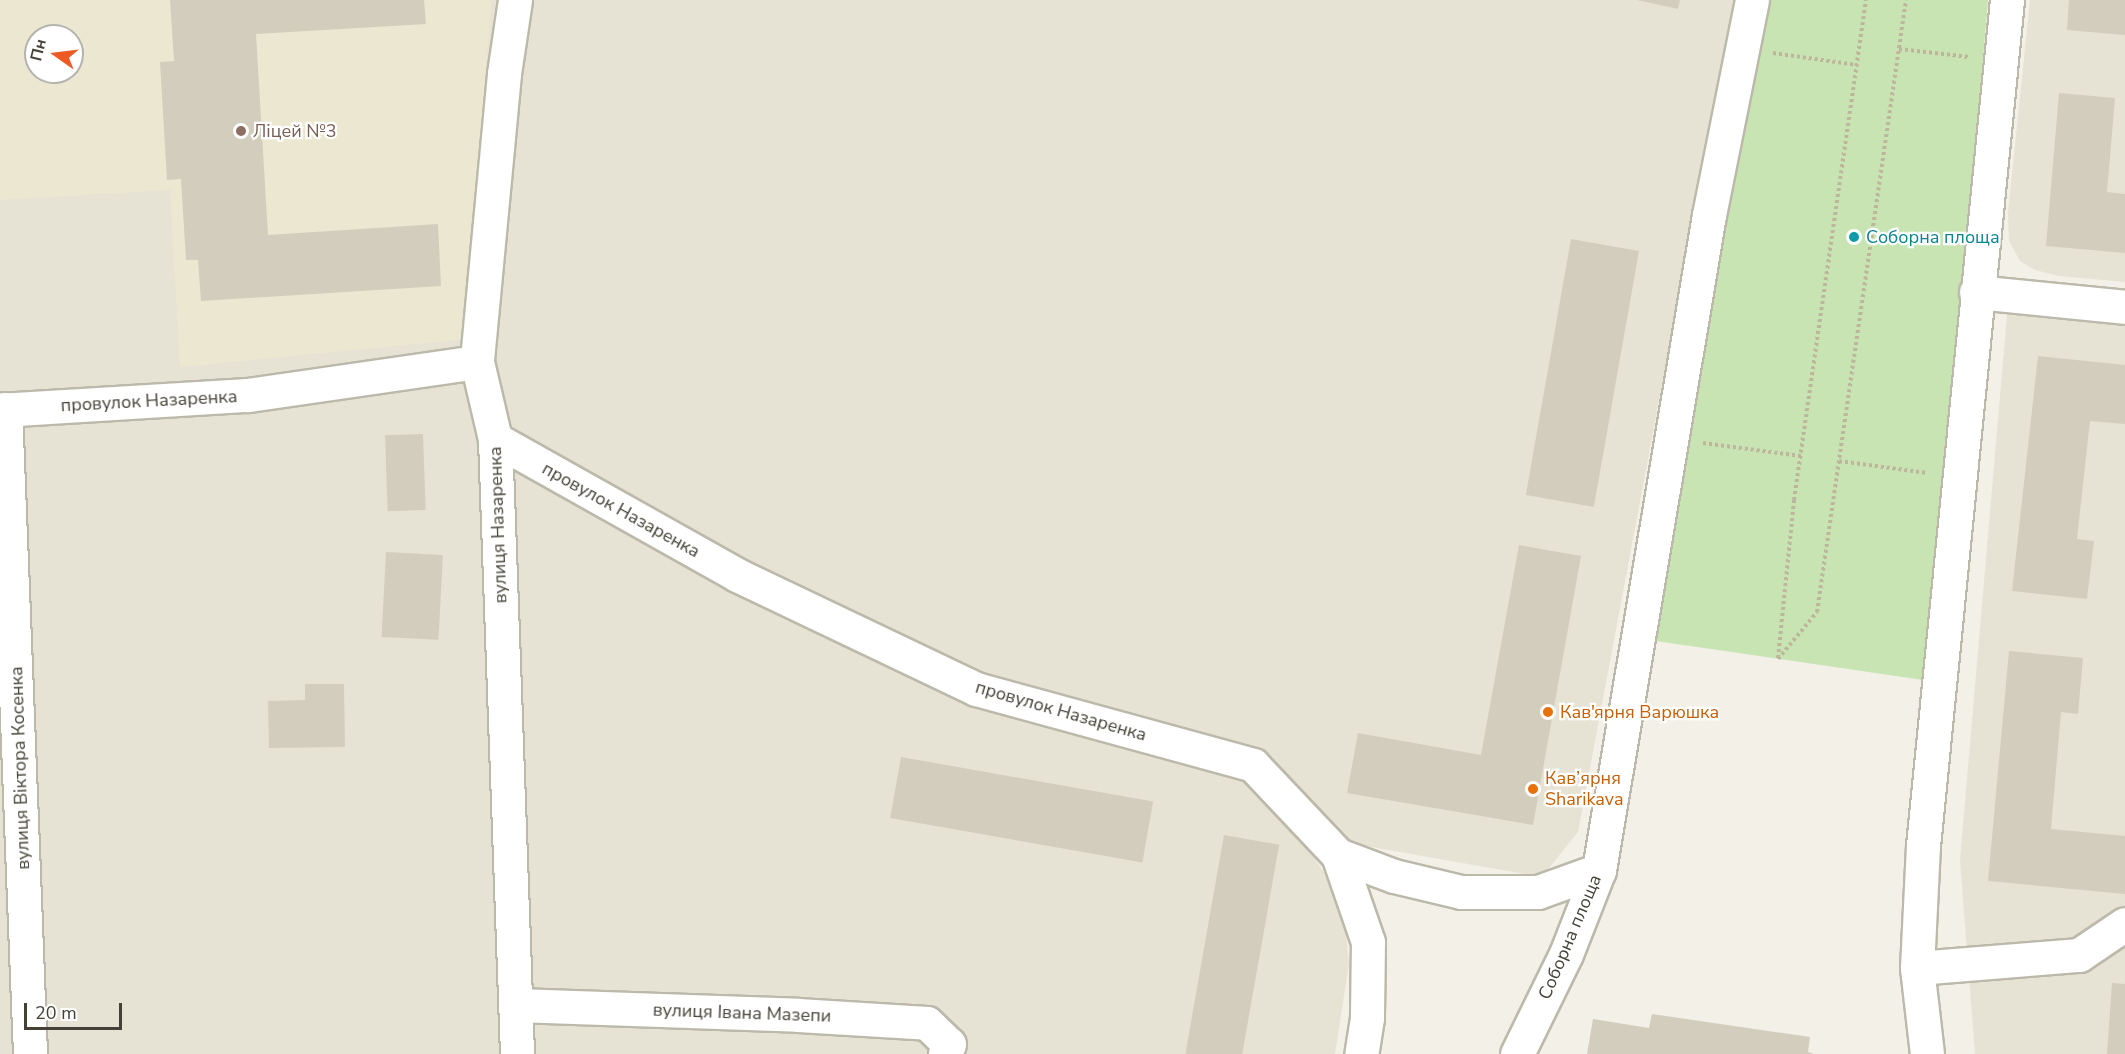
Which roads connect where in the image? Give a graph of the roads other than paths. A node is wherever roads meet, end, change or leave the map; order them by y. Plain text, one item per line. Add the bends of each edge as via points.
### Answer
1 (515, 0) edge
2 (1752, 0) edge
3 (2007, 0) edge
4 (1976, 292) junction
5 (2125, 307) edge
6 (477, 362) junction
7 (2, 409) edge
8 (495, 439) junction
9 (1338, 855) junction
10 (1599, 870) junction
11 (2125, 924) edge
12 (1917, 968) junction
13 (516, 1005) junction
14 (30, 1054) edge
15 (517, 1054) edge
16 (945, 1054) edge
17 (1362, 1054) edge
18 (1517, 1054) edge
19 (1927, 1054) edge

1 - 6 street, вулиця Назаренка via 504,74
2 - 10 street, Соборна площа via 1709,215
3 - 4 street
4 - 5 street
4 - 12 street via 1923,846
6 - 7 street, провулок Назаренка via 248,395
6 - 8 street, вулиця Назаренка
7 - 14 street, вулиця Віктора Косенка
8 - 9 street, провулок Назаренка via 736,575 976,689 1253,765
8 - 13 street, вулиця Назаренка
9 - 10 street, провулок Назаренка via 1394,876 1461,892 1538,892
9 - 17 street via 1368,942 1367,1018
10 - 18 street, Соборна площа via 1566,954
11 - 12 street via 2079,955
12 - 19 street
13 - 15 street, вулиця Назаренка
13 - 16 street, вулиця Івана Мазепи via 927,1023 949,1044

